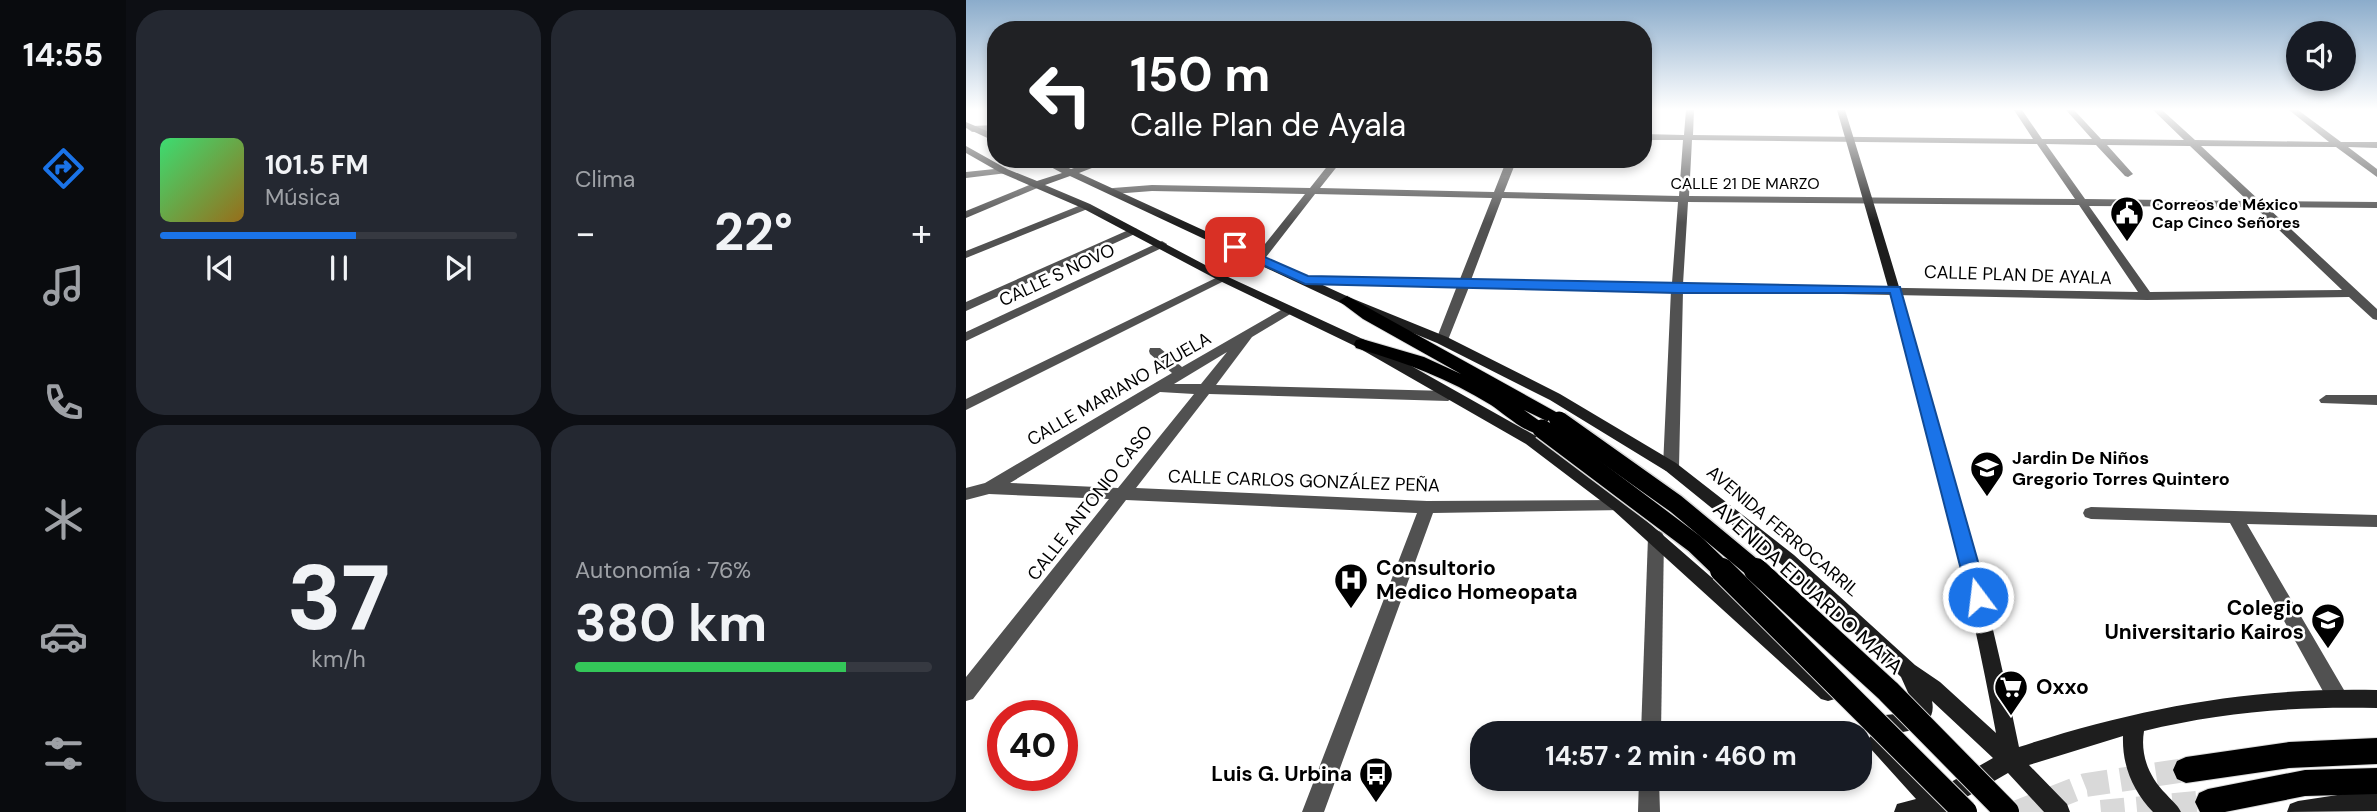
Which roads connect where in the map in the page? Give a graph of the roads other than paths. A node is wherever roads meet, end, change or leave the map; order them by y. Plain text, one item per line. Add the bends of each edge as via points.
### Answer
1 (1688, 148) edge
2 (1853, 148) edge
3 (2044, 148) edge
4 (2103, 148) edge
5 (2196, 148) edge
6 (2343, 148) edge
7 (966, 149) edge
8 (987, 161) edge
9 (999, 168) edge
10 (1059, 168) edge
11 (1080, 168) edge
12 (1331, 168) edge
13 (1508, 168) edge
14 (1004, 171) junction
15 (1066, 172) junction
16 (2128, 174) dead end
17 (2377, 174) edge
18 (966, 175) edge
19 (1039, 184) junction
20 (1114, 191) junction
21 (1313, 192) junction
22 (1498, 194) junction
23 (1685, 199) junction
24 (1870, 200) junction
25 (2082, 204) junction
26 (2377, 205) edge
27 (1086, 206) junction
28 (2258, 206) junction
29 (966, 215) edge
30 (1133, 231) junction
31 (1162, 244) junction
32 (966, 255) edge
33 (1259, 258) junction
34 (1222, 278) junction
35 (1305, 280) junction
36 (1466, 282) junction
37 (1677, 289) junction
38 (1895, 289) junction
39 (2352, 293) junction
40 (2147, 296) junction
41 (1347, 301) junction
42 (966, 307) edge
43 (1288, 310) junction
44 (2377, 316) edge
45 (966, 337) edge
46 (1246, 337) junction
47 (1442, 341) junction
48 (1362, 344) junction
49 (1155, 351) dead end
50 (1182, 374) junction
51 (1160, 388) junction
52 (1206, 390) junction
53 (1448, 396) junction
54 (2326, 400) dead end
55 (2377, 400) edge
56 (966, 405) edge
57 (1550, 425) junction
58 (1671, 467) junction
59 (989, 488) junction
60 (1121, 493) junction
61 (966, 494) edge
62 (1427, 506) junction
63 (1619, 506) junction
64 (2091, 513) dead end
65 (2235, 517) junction
66 (2377, 521) edge
67 (1656, 537) junction
68 (1908, 671) junction
69 (966, 692) edge
70 (2337, 697) junction
71 (2377, 699) edge
72 (1856, 719) junction
73 (1651, 721) edge
74 (2135, 724) junction
75 (2377, 751) edge
76 (2011, 761) junction
77 (2186, 771) tunnel mouth
78 (2377, 781) edge
79 (1649, 791) edge
80 (2377, 800) edge
81 (2208, 802) tunnel mouth
82 (1939, 807) edge
83 (1313, 812) edge
84 (1648, 812) edge
85 (1905, 812) edge
86 (1965, 812) edge
87 (2007, 812) edge
88 (2059, 812) edge
89 (2169, 812) edge
90 (2298, 812) edge

1 - 23 street
2 - 24 street
3 - 25 street
4 - 16 street
5 - 28 street
6 - 17 street
7 - 8 street
9 - 14 street
10 - 15 street, AVENIDA FERROCARRIL
11 - 15 street
12 - 21 street
13 - 22 street
14 - 18 street
14 - 19 street
15 - 19 street
15 - 20 street, AVENIDA FERROCARRIL
19 - 27 street
19 - 29 street
20 - 21 street, CALLE 21 DE MARZO
20 - 33 street, AVENIDA FERROCARRIL
21 - 22 street, CALLE 21 DE MARZO
21 - 33 street
22 - 23 street, CALLE 21 DE MARZO
22 - 36 street
23 - 24 street, CALLE 21 DE MARZO
23 - 37 street
24 - 25 street, CALLE 21 DE MARZO
24 - 38 street
25 - 28 street, CALLE 21 DE MARZO
25 - 40 street
26 - 28 street, CALLE 21 DE MARZO
27 - 30 street
27 - 32 street
28 - 39 street
30 - 31 street
30 - 42 street
31 - 34 street
31 - 45 street, CALLE S NOVO
33 - 35 street, AVENIDA FERROCARRIL
34 - 43 street
34 - 56 street
35 - 36 street, CALLE PLAN DE AYALA
35 - 41 street, AVENIDA FERROCARRIL
36 - 37 street, CALLE PLAN DE AYALA
36 - 47 street
37 - 38 street, CALLE PLAN DE AYALA
37 - 58 street
38 - 40 street, CALLE PLAN DE AYALA
38 - 76 street via 1992,649
39 - 40 street, CALLE PLAN DE AYALA
39 - 44 street
41 - 47 street, AVENIDA FERROCARRIL
41 - 57 main road, AVENIDA FERROCARRIL
43 - 46 street, CALLE MARIANO AZUELA
43 - 48 street
46 - 50 street, CALLE MARIANO AZUELA
46 - 52 street, CALLE ANTONIO CASO
47 - 58 street, AVENIDA FERROCARRIL via 1555,397
48 - 53 street
48 - 57 main road via 1418,361
49 - 50 street
50 - 51 street, CALLE MARIANO AZUELA
51 - 52 street
51 - 59 street, CALLE MARIANO AZUELA
52 - 53 street
52 - 60 street, CALLE ANTONIO CASO
53 - 63 street via 1531,440
54 - 55 street
57 - 86 main road, bridge via 1695,544
57 - 87 main road, AVENIDA EDUARDO MATA, bridge via 1675,503 1781,592 1894,697
58 - 68 street, AVENIDA FERROCARRIL via 1788,560
59 - 60 street, CALLE CARLOS GONZÁLEZ PEÑA
59 - 61 street, CALLE MARIANO AZUELA
60 - 62 street, CALLE CARLOS GONZÁLEZ PEÑA
60 - 69 street, CALLE ANTONIO CASO
62 - 63 street, CALLE CARLOS GONZÁLEZ PEÑA
62 - 83 street
63 - 67 street
64 - 65 street
65 - 66 street
65 - 70 street
67 - 72 street
67 - 73 street
68 - 72 street via 1922,699 1924,710 1918,718 1891,726
68 - 76 street, AVENIDA FERROCARRIL
70 - 71 street
70 - 74 street via 2196,709
72 - 82 street
74 - 76 street
74 - 89 street via 2130,741 2134,762 2145,785
75 - 77 main road via 2289,755
76 - 82 street
76 - 88 street, AVENIDA FERROCARRIL
78 - 81 main road via 2305,783
79 - 84 street
80 - 90 street
82 - 85 street

